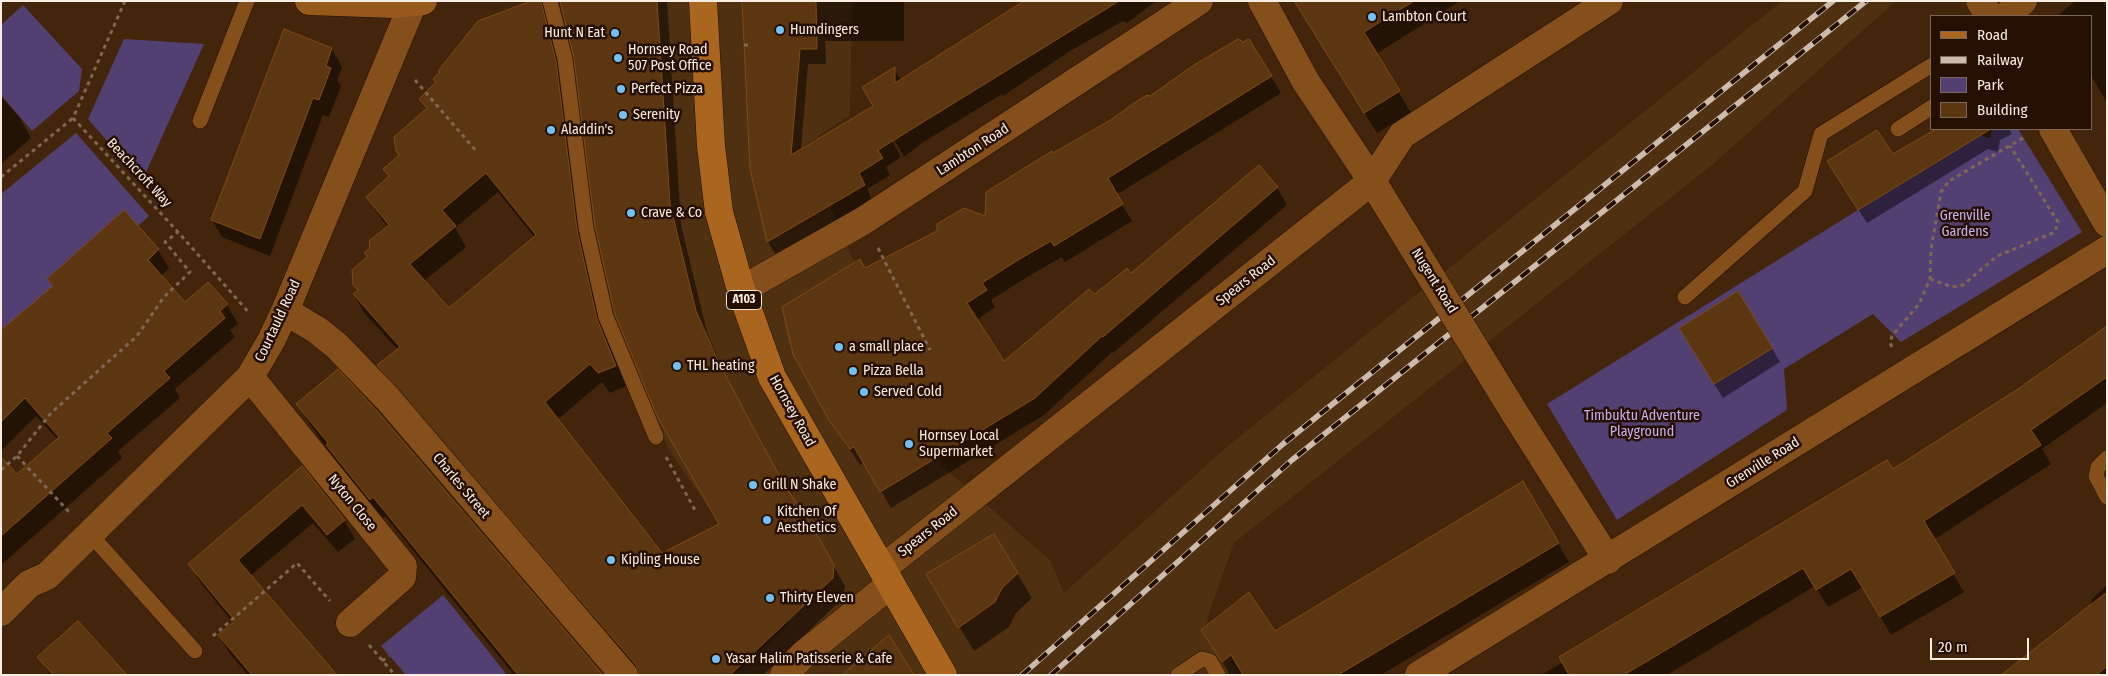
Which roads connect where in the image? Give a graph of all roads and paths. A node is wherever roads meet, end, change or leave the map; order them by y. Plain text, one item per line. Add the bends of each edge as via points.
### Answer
1 (125, 1) edge
2 (247, 1) edge
3 (309, 1) edge
4 (550, 1) edge
5 (703, 1) edge
6 (1200, 1) edge
7 (1262, 1) edge
8 (1608, 1) edge
9 (1980, 1) edge
10 (2023, 1) edge
11 (418, 2) edge
12 (1988, 15) edge
13 (2007, 15) edge
14 (744, 45) dead end
15 (752, 45) dead end
16 (393, 52) junction
17 (1930, 66) edge
18 (1930, 108) edge
19 (73, 118) junction
20 (200, 121) dead end
21 (1898, 129) dead end
22 (2042, 131) edge
23 (2010, 146) junction
24 (477, 152) dead end
25 (1, 178) edge
26 (1372, 181) junction
27 (863, 221) junction
28 (2107, 223) edge
29 (178, 232) junction
30 (2107, 250) edge
31 (1930, 278) junction
32 (741, 290) junction
33 (1685, 297) dead end
34 (284, 312) junction
35 (272, 340) junction
36 (930, 350) dead end
37 (1906, 375) junction
38 (250, 377) junction
39 (656, 437) joint
40 (17, 456) junction
41 (2107, 458) edge
42 (1, 470) edge
43 (2107, 497) edge
44 (696, 512) dead end
45 (90, 534) junction
46 (1608, 560) junction
47 (887, 576) junction
48 (1, 612) edge
49 (234, 619) dead end
50 (350, 623) junction
51 (195, 651) dead end
52 (389, 656) dead end
53 (382, 661) junction
54 (395, 675) edge
55 (624, 675) edge
56 (784, 675) edge
57 (943, 675) edge
58 (1178, 675) edge
59 (1218, 675) edge
60 (1419, 675) edge

1 - 19 path
2 - 20 lane
3 - 11 street
4 - 39 lane via 565,60 586,228 606,317
5 - 32 main road, Hornsey Road / A103 via 711,146 718,202
6 - 27 street, Lambton Road
7 - 26 street, Nugent Road via 1306,82
8 - 26 street, Spears Road via 1402,135
9 - 12 street
10 - 13 street
11 - 16 street, Courtauld Road
14 - 15 path
16 - 24 path
16 - 34 street, Courtauld Road
17 - 33 lane via 1821,134 1805,191
18 - 21 lane
19 - 25 path
19 - 29 path, Beachcroft Way
22 - 23 path
22 - 28 street
23 - 31 path via 1949,181 1941,192 1931,249
23 - 31 path via 2058,222 2055,232 1997,256 1962,284 1952,287
26 - 46 street, Nugent Road, bridge
26 - 47 street, Spears Road
27 - 32 street, Lambton Road
27 - 36 path
29 - 35 path, Beachcroft Way
29 - 40 path via 166,242 190,272 164,297 137,336 50,413
30 - 37 street, Grenville Road
31 - 37 path via 1919,304 1892,336 1890,343
32 - 47 main road, Hornsey Road / A103 via 772,377
34 - 35 street, Courtauld Road
34 - 55 street, Charles Street via 317,330 337,346 388,399
35 - 38 street, Courtauld Road
37 - 46 street, Grenville Road
38 - 45 street, Courtauld Road
38 - 50 street, Nyton Close via 403,566 402,577
39 - 44 path
40 - 42 path
40 - 45 path
41 - 43 lane via 2098,467 2096,476
45 - 48 street, Courtauld Road via 47,576 29,584
45 - 51 lane
46 - 60 street, Grenville Road
47 - 56 street, Spears Road
47 - 57 main road, Hornsey Road / A103
49 - 50 path via 297,563
50 - 53 path
52 - 53 path
53 - 54 path
58 - 59 lane via 1202,659 1210,661

